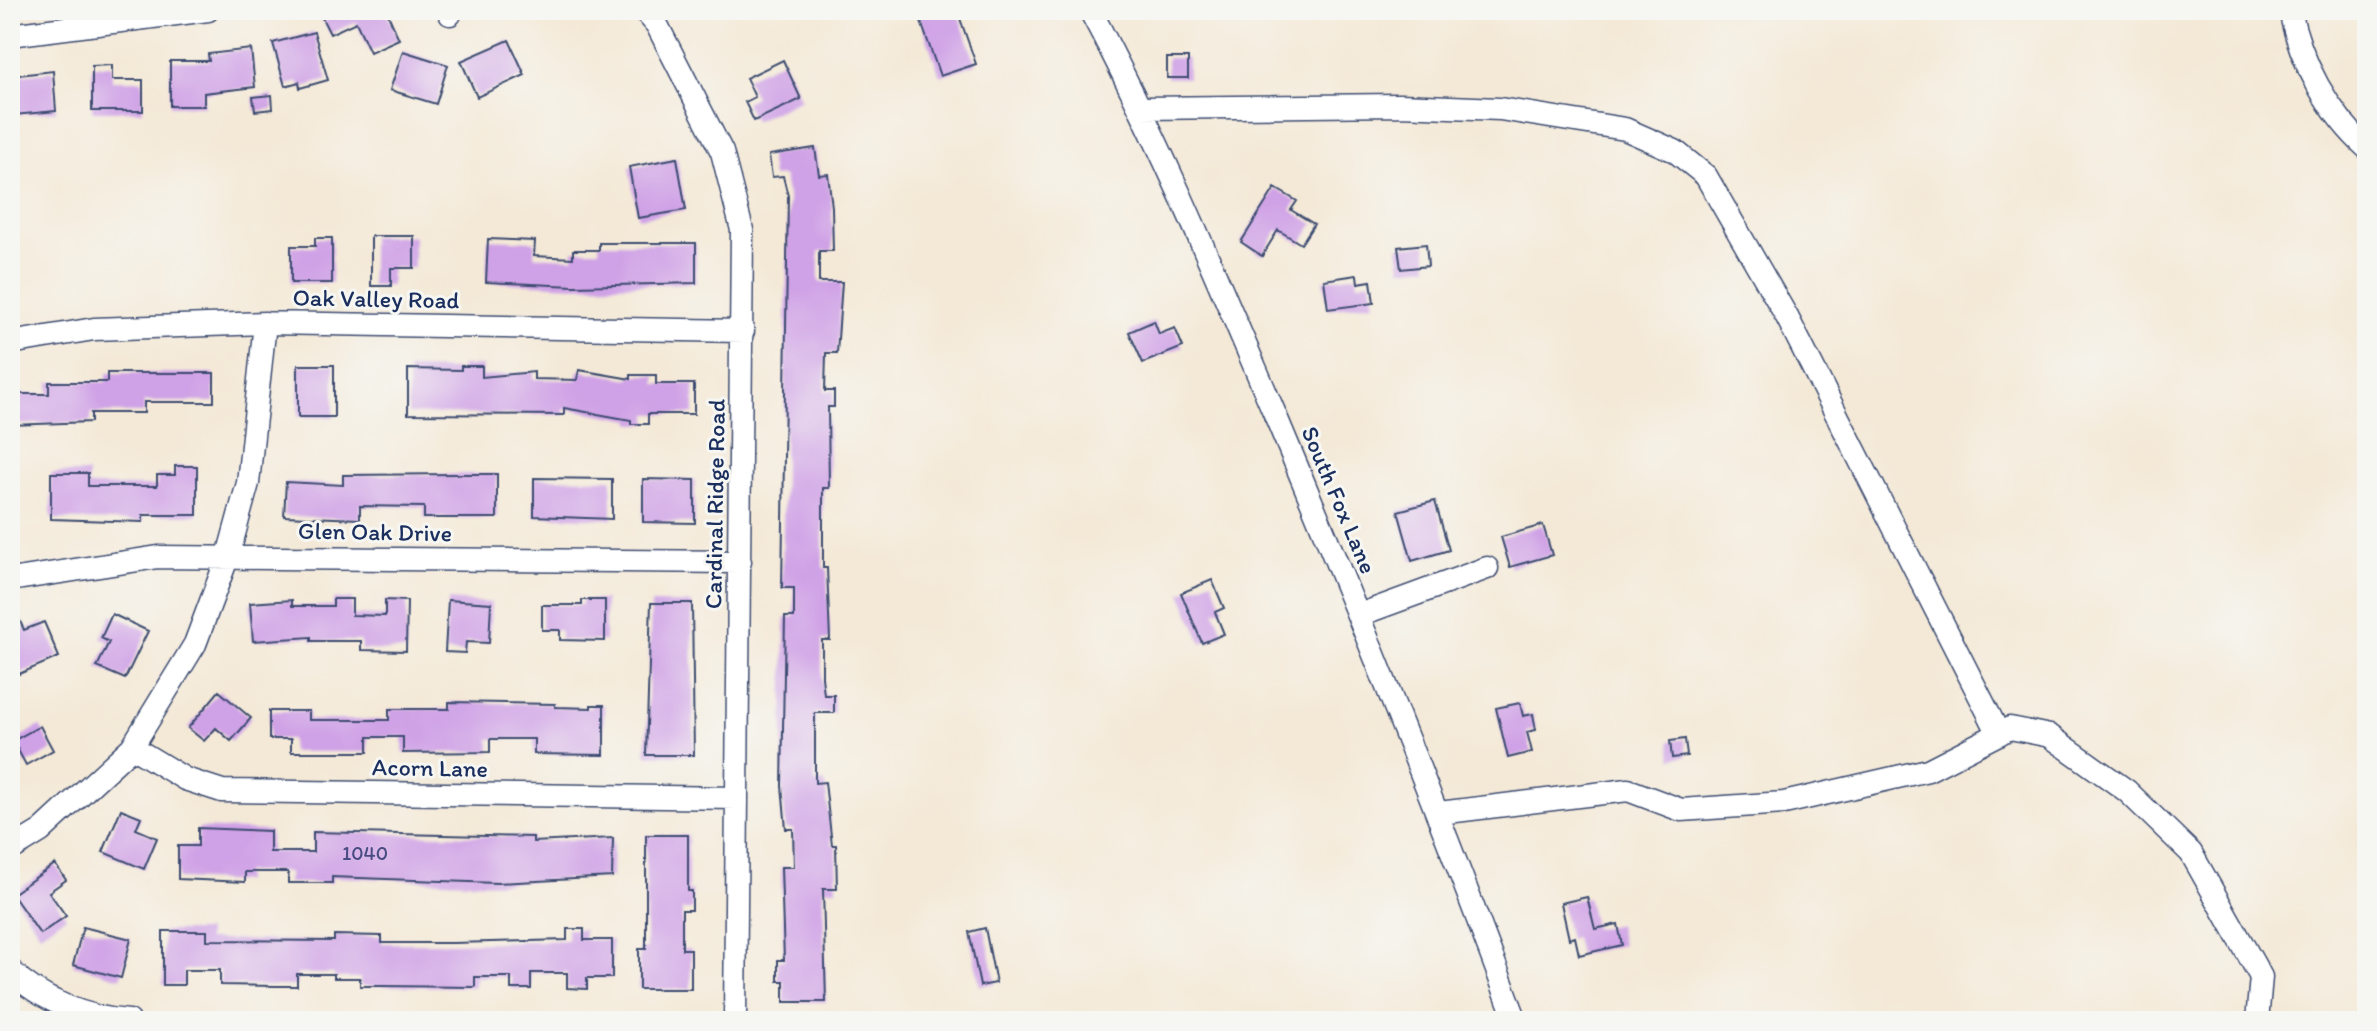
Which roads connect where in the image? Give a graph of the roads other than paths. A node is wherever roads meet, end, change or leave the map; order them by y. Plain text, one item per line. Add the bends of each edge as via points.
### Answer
1 (208, 10) edge
2 (644, 10) edge
3 (1090, 10) edge
4 (2290, 10) edge
5 (10, 35) edge
6 (1142, 108) junction
7 (2367, 148) edge
8 (265, 323) junction
9 (743, 331) junction
10 (10, 343) edge
11 (228, 556) junction
12 (740, 562) junction
13 (1487, 568) dead end
14 (10, 580) edge
15 (1359, 615) junction
16 (1999, 734) junction
17 (132, 747) junction
18 (737, 798) junction
19 (1439, 813) junction
20 (10, 850) edge
21 (10, 970) edge
22 (129, 1021) edge
23 (735, 1021) edge
24 (1516, 1021) edge
25 (2257, 1021) edge

1 - 5 street
2 - 9 street, Cardinal Ridge Road via 657,25 722,152 742,230
3 - 6 street, South Fox Lane
4 - 7 street via 2306,63 2335,115
6 - 15 street, South Fox Lane
6 - 16 street via 1500,109 1625,129 1675,151 1706,176 1787,317
8 - 9 street, Oak Valley Road
8 - 10 street, Oak Valley Road via 94,329
8 - 11 street via 248,483
9 - 12 street, Cardinal Ridge Road
11 - 12 street, Glen Oak Drive
11 - 14 street, Glen Oak Drive via 158,557
11 - 17 street via 195,644
12 - 18 street, Cardinal Ridge Road
13 - 15 street
15 - 19 street, South Fox Lane
16 - 19 street via 1928,770 1784,803 1681,810 1628,790
16 - 25 street via 2010,728 2050,736 2127,791 2191,853 2261,977
17 - 18 street, Acorn Lane via 185,779 222,791
17 - 20 street via 41,831
18 - 23 street, Cardinal Ridge Road
19 - 24 street, South Fox Lane
21 - 22 street via 65,1006

